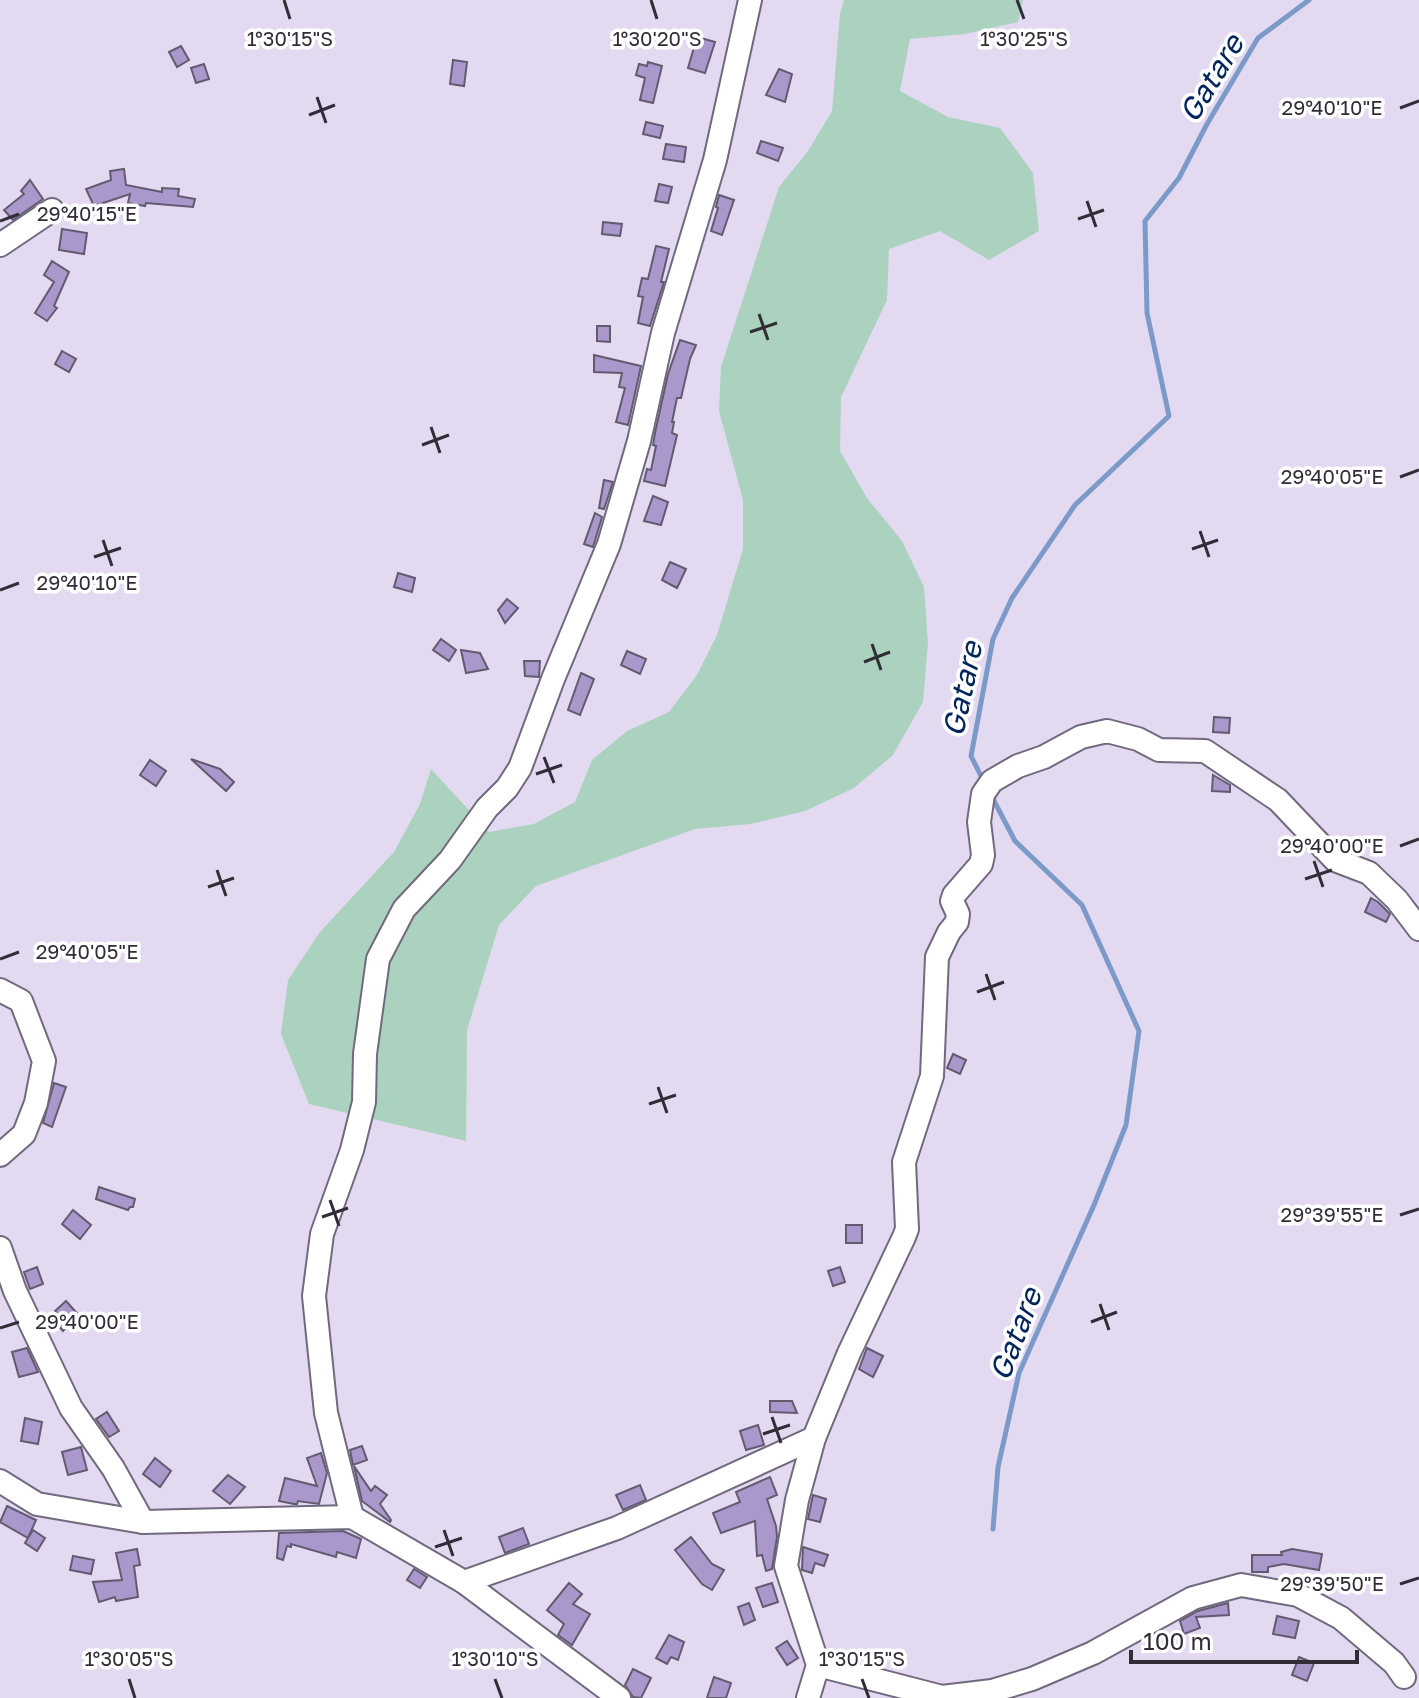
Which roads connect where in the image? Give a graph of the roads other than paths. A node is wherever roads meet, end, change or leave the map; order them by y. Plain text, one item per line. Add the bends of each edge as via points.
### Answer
1 (750, 0) edge
2 (52, 210) dead end
3 (0, 245) edge
4 (1419, 929) edge
5 (0, 990) edge
6 (0, 1155) edge
7 (0, 1248) edge
8 (814, 1438) junction
9 (0, 1481) edge
10 (352, 1517) junction
11 (143, 1522) junction
12 (464, 1582) junction
13 (818, 1665) junction
14 (1404, 1677) dead end
15 (619, 1698) edge
16 (808, 1698) edge

1 - 10 street via 715,160 663,333 609,544 520,768 450,860 404,909 378,959 364,1102 322,1234 314,1296 326,1413
2 - 3 street
4 - 8 street via 1369,873 1335,860 1278,800 1205,751 1159,750 1107,731 1081,737 992,781 983,794 979,822 981,864 954,895 957,922 937,957 932,1076 904,1162 907,1229
5 - 6 street via 21,1001 44,1061 24,1134
7 - 11 street via 71,1408
8 - 12 street via 617,1528
8 - 13 street via 786,1566
9 - 11 street via 37,1504
10 - 11 street
10 - 12 street
12 - 15 street
13 - 14 street via 942,1697 992,1691 1093,1653 1193,1598 1241,1585 1298,1595 1341,1618
13 - 16 street

